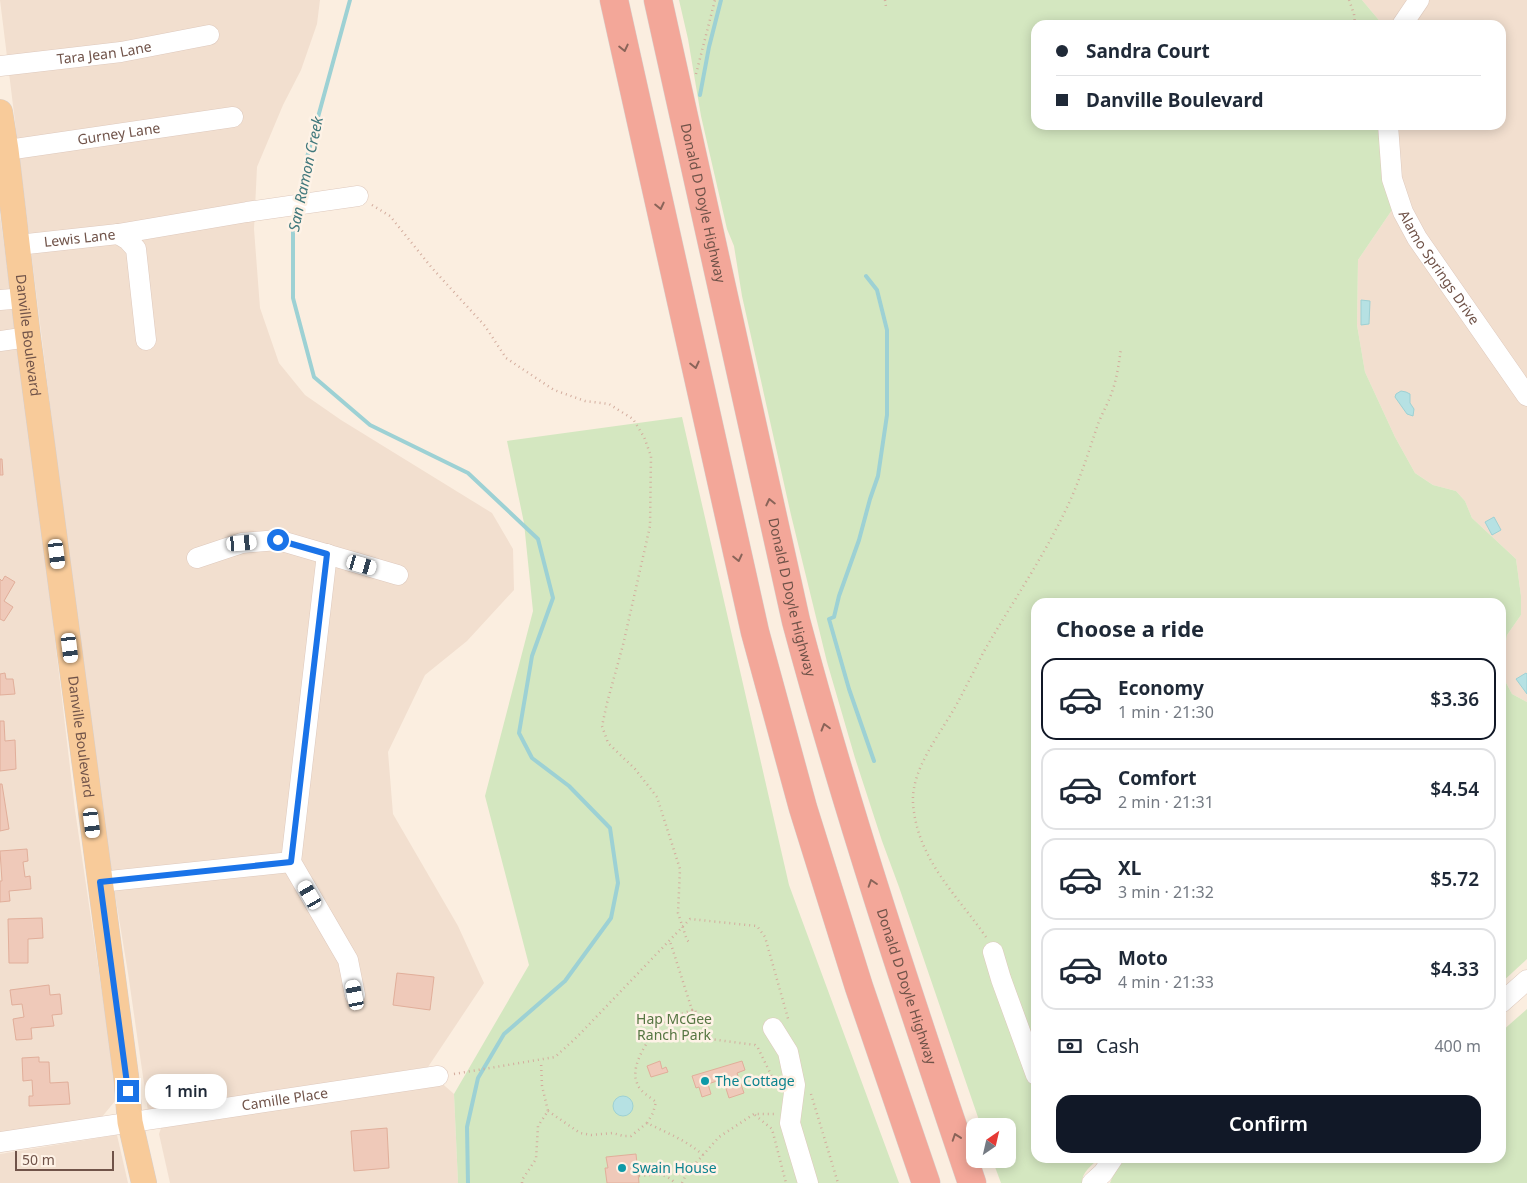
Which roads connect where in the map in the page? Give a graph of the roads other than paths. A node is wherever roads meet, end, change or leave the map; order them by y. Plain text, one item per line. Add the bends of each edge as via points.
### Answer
1 (614, 0) edge
2 (658, 0) edge
3 (1419, 0) edge
4 (1405, 20) edge
5 (209, 35) dead end
6 (0, 66) edge
7 (0, 112) edge
8 (233, 117) dead end
9 (1388, 130) edge
10 (3, 151) edge
11 (358, 196) road end
12 (118, 234) junction
13 (18, 245) junction
14 (24, 298) junction
15 (0, 300) edge
16 (28, 337) junction
17 (146, 340) dead end
18 (0, 341) edge
19 (1527, 396) edge
20 (327, 554) junction
21 (197, 558) dead end
22 (398, 575) dead end
23 (291, 862) junction
24 (100, 882) junction
25 (993, 952) road end
26 (1527, 980) edge
27 (355, 995) dead end
28 (1506, 999) edge
29 (773, 1028) dead end
30 (1031, 1061) edge
31 (438, 1076) road end
32 (130, 1122) junction
33 (0, 1142) edge
34 (144, 1183) edge
35 (808, 1183) edge
36 (926, 1183) edge
37 (972, 1183) edge

1 -> 36 highway via 757,640 803,808 858,987
37 -> 2 highway, Donald D Doyle Highway via 871,881 796,621
3 - 4 street
5 - 6 street, Tara Jean Lane via 121,52
7 - 10 main road, Danville Boulevard
8 - 10 street, Gurney Lane
9 - 19 street, Alamo Springs Drive via 1392,179 1403,212 1417,238
10 - 13 main road, Danville Boulevard
11 - 12 street
12 - 13 street, Lewis Lane
12 - 17 street, Lewis Lane via 136,249
13 - 14 main road, Danville Boulevard
14 - 15 street
14 - 16 main road, Danville Boulevard
16 - 18 street
16 - 24 main road, Danville Boulevard
20 - 21 street via 278,540 242,543
20 - 22 street
20 - 23 street
23 - 24 street
23 - 27 street via 348,960
24 - 32 main road, Danville Boulevard
25 - 30 street
26 - 28 street
29 - 35 street via 788,1052 795,1085 790,1123
31 - 32 street, Camille Place
32 - 33 street, Camille Place
32 - 34 main road, Danville Boulevard

